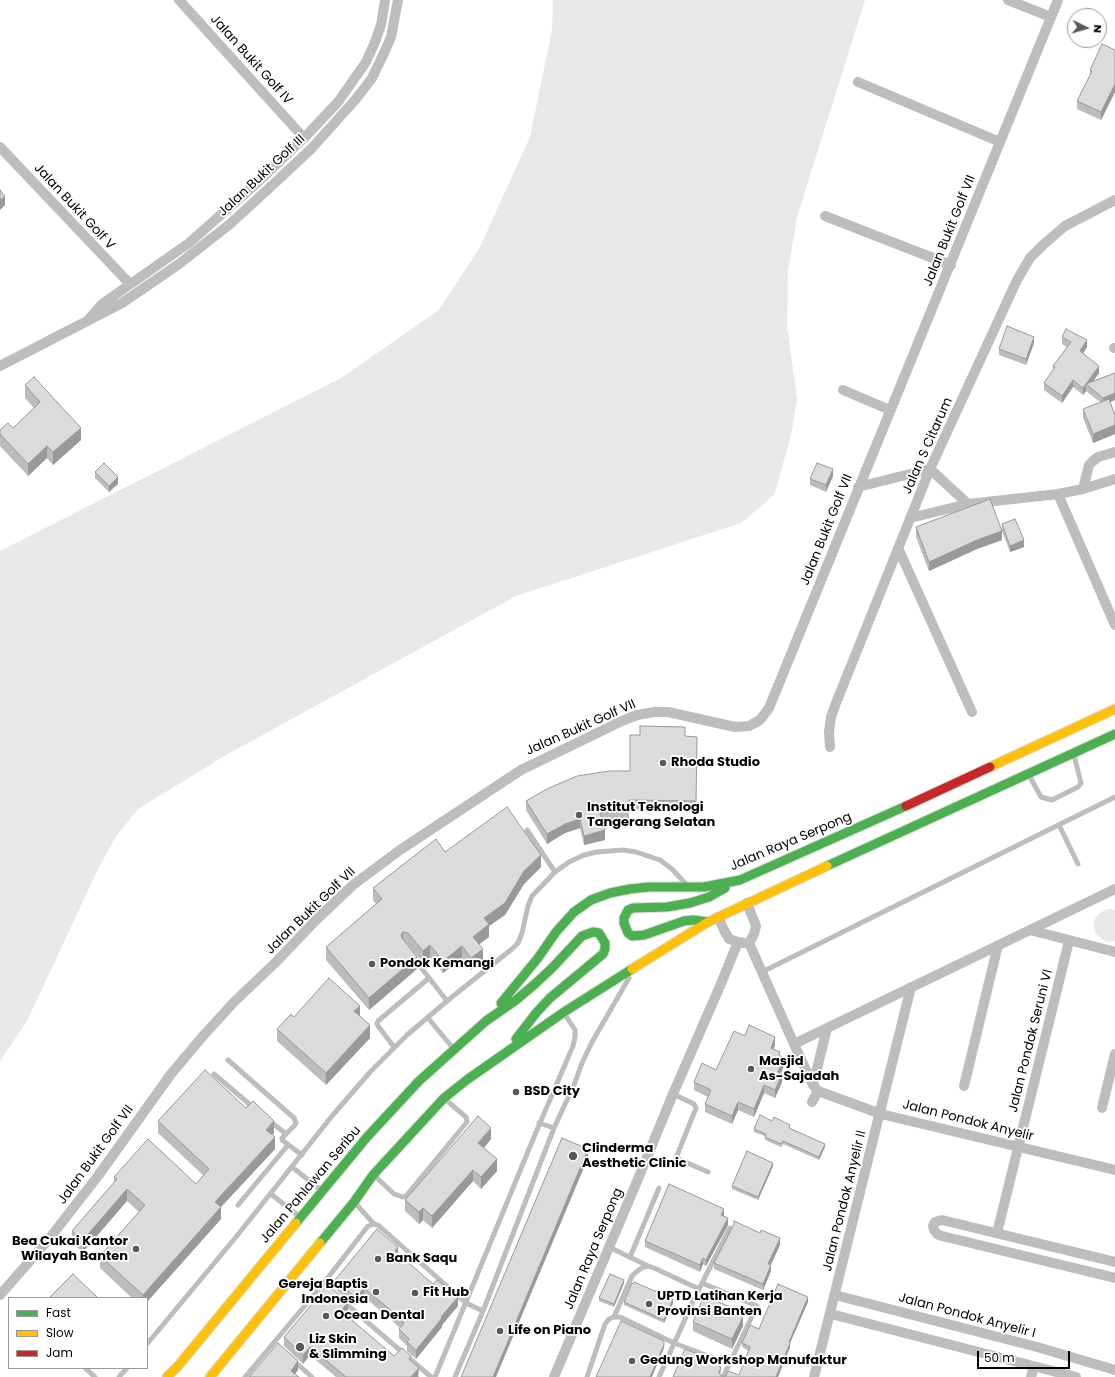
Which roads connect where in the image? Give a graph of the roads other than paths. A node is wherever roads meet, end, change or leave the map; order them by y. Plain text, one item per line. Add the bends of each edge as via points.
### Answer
1 (179, 0) edge
2 (385, 0) edge
3 (398, 0) edge
4 (1008, 0) edge
5 (1058, 0) edge
6 (1051, 17) junction
7 (858, 82) dead end
8 (304, 138) junction
9 (1000, 142) junction
10 (0, 147) edge
11 (1115, 200) edge
12 (825, 216) dead end
13 (951, 265) junction
14 (130, 284) junction
15 (87, 322) junction
16 (0, 366) edge
17 (843, 390) dead end
18 (890, 410) junction
19 (1115, 452) edge
20 (930, 469) junction
21 (1115, 479) edge
22 (858, 487) junction
23 (1083, 489) junction
24 (1058, 494) junction
25 (968, 504) junction
26 (910, 518) junction
27 (898, 548) junction
28 (1115, 625) edge
29 (1115, 709) edge
30 (972, 712) dead end
31 (1115, 734) edge
32 (830, 747) dead end
33 (1074, 753) junction
34 (1028, 774) junction
35 (1115, 797) edge
36 (1059, 825) junction
37 (527, 830) dead end
38 (1078, 864) dead end
39 (555, 872) junction
40 (740, 880) junction
41 (689, 888) junction
42 (1115, 889) edge
43 (747, 903) junction
44 (718, 917) junction
45 (708, 922) junction
46 (1030, 930) junction
47 (751, 939) junction
48 (1069, 941) junction
49 (738, 942) junction
50 (998, 945) junction
51 (1115, 952) edge
52 (410, 954) edge
53 (636, 967) junction
54 (762, 972) junction
55 (429, 978) junction
56 (912, 987) junction
57 (447, 1001) junction
58 (564, 1012) junction
59 (428, 1018) junction
60 (486, 1021) junction
61 (827, 1028) junction
62 (794, 1044) junction
63 (394, 1046) junction
64 (454, 1049) junction
65 (507, 1051) junction
66 (1115, 1054) edge
67 (228, 1060) dead end
68 (214, 1074) dead end
69 (964, 1086) dead end
70 (815, 1088) junction
71 (673, 1094) junction
72 (444, 1098) junction
73 (812, 1102) dead end
74 (1102, 1108) dead end
75 (256, 1109) edge
76 (881, 1114) junction
77 (268, 1119) edge
78 (539, 1123) junction
79 (554, 1128) junction
80 (286, 1134) junction
81 (288, 1144) junction
82 (1019, 1147) junction
83 (302, 1154) junction
84 (292, 1167) junction
85 (1115, 1170) edge
86 (708, 1172) dead end
87 (373, 1175) junction
88 (659, 1188) dead end
89 (322, 1191) junction
90 (271, 1194) junction
91 (354, 1202) junction
92 (238, 1205) dead end
93 (300, 1217) junction
94 (374, 1224) junction
95 (730, 1228) edge
96 (997, 1233) junction
97 (609, 1247) junction
98 (1062, 1250) junction
99 (630, 1257) junction
100 (1115, 1262) edge
101 (1058, 1265) junction
102 (648, 1266) junction
103 (1115, 1278) edge
104 (702, 1283) junction
105 (323, 1284) junction
106 (699, 1289) junction
107 (329, 1290) edge
108 (0, 1295) edge
109 (835, 1295) junction
110 (695, 1297) junction
111 (341, 1300) edge
112 (702, 1300) edge
113 (466, 1303) junction
114 (483, 1311) junction
115 (831, 1314) junction
116 (614, 1317) junction
117 (743, 1317) edge
118 (750, 1320) junction
119 (148, 1343) edge
120 (274, 1343) junction
121 (674, 1343) junction
122 (279, 1348) edge
123 (290, 1357) edge
124 (729, 1364) junction
125 (1034, 1366) junction
126 (86, 1369) edge
127 (1115, 1370) edge
128 (95, 1377) edge
129 (167, 1377) edge
130 (210, 1377) edge
131 (245, 1377) edge
132 (312, 1377) edge
133 (431, 1377) edge
134 (435, 1377) edge
135 (455, 1377) edge
136 (554, 1377) edge
137 (586, 1377) edge
138 (659, 1377) edge
139 (723, 1377) edge
140 (814, 1377) edge
141 (1031, 1377) edge
142 (1076, 1377) edge

1 - 8 street, Jalan Bukit Golf IV
2 - 8 street, Jalan Bukit Golf III via 381,24 366,62 338,102
3 - 15 street, Jalan Bukit Golf III via 391,37 372,78 312,148 230,224 179,264 122,303
4 - 6 street
5 - 6 street, Jalan Bukit Golf VII
6 - 9 street, Jalan Bukit Golf VII
7 - 9 street
8 - 14 street, Jalan Bukit Golf III via 188,243
9 - 13 street, Jalan Bukit Golf VII
10 - 14 street, Jalan Bukit Golf V
11 - 20 street, Jalan S Citarum via 1065,226 1030,258 1017,280
12 - 13 street
13 - 18 street, Jalan Bukit Golf VII
14 - 15 street, Jalan Bukit Golf III via 102,304
15 - 16 street, Jalan Bukit Golf III
17 - 18 street
18 - 22 street, Jalan Bukit Golf VII
19 - 23 street via 1098,457 1089,465
20 - 22 street
20 - 25 street
20 - 26 street, Jalan S Citarum
21 - 23 street
22 - 108 street, Jalan Bukit Golf VII via 769,708 760,720 749,726 735,727 668,712 654,712 622,721 521,770 400,850 359,881 316,920 203,1036 171,1074 49,1239
23 - 24 street
24 - 25 street
24 - 28 street
25 - 26 street
26 - 27 street, Jalan S Citarum
27 - 30 street
27 - 32 street, Jalan S Citarum via 833,710 829,732
29 - 40 main road, Jalan Raya Serpong via 868,824
31 - 33 main road
33 - 34 main road
33 - 34 lane via 1081,783 1052,800 1041,797
34 - 43 main road
35 - 36 lane
36 - 38 lane
36 - 54 lane
37 - 39 lane
39 - 41 lane via 584,856 623,850 660,860
39 - 57 lane via 532,896 518,942
40 - 41 main road, Jalan Raya Serpong
40 - 45 main road via 709,897 690,903 633,908 628,910 624,918 628,934 632,936 644,935 684,921
41 - 60 main road, Jalan Raya Serpong via 630,889 591,900 574,912 556,932
42 - 46 street
43 - 44 main road
43 - 47 street via 756,926
44 - 45 main road
44 - 49 street via 730,939
45 - 53 main road
46 - 48 street
46 - 50 street
47 - 49 street
47 - 54 street
48 - 51 street
48 - 82 street, Jalan Pondok Seruni VI
49 - 71 street, Jalan Raya Serpong
50 - 56 street
50 - 69 street
52 - 55 lane
53 - 58 main road
53 - 79 lane via 592,1042
54 - 62 street
55 - 57 lane
55 - 63 lane via 378,1021 378,1026
56 - 61 street
56 - 76 street, Jalan Pondok Anyelir II
57 - 59 lane
58 - 65 main road
58 - 78 lane via 575,1030 576,1037
59 - 63 lane
59 - 64 lane
60 - 64 main road, Jalan Pahlawan Seribu
60 - 65 main road via 535,984 582,936 593,932 599,933 603,938 603,954 536,1012
61 - 62 street
61 - 70 street
62 - 70 street
63 - 83 lane
64 - 89 main road, Jalan Pahlawan Seribu via 419,1081
65 - 72 main road
66 - 74 street
67 - 80 lane via 294,1118 296,1123
68 - 75 lane
70 - 73 street
70 - 76 street, Jalan Pondok Anyelir
71 - 86 lane via 694,1104 696,1108 676,1158
71 - 97 street, Jalan Raya Serpong
72 - 87 main road
72 - 87 lane via 466,1117 467,1122 406,1196 394,1194
76 - 82 street, Jalan Pondok Anyelir
76 - 109 street, Jalan Pondok Anyelir II
77 - 80 lane
78 - 79 lane
78 - 113 lane
79 - 114 lane
80 - 81 lane via 282,1140
81 - 83 lane
81 - 92 lane
82 - 85 street, Jalan Pondok Anyelir
82 - 96 street, Jalan Pondok Seruni VI
83 - 84 lane
84 - 89 lane
84 - 90 lane
87 - 91 main road
88 - 99 lane
89 - 93 main road, Jalan Pahlawan Seribu
90 - 93 lane
90 - 119 lane
91 - 94 lane
91 - 130 main road
93 - 129 main road, Jalan Pahlawan Seribu
94 - 105 lane via 368,1226
94 - 113 lane
95 - 104 lane
96 - 98 street
96 - 101 street via 942,1220 935,1222 933,1226 937,1234 942,1236
97 - 99 lane
97 - 136 street, Jalan Raya Serpong
98 - 100 street
98 - 101 street
99 - 102 lane
101 - 103 street
102 - 106 lane
102 - 116 lane via 632,1276
104 - 106 lane
104 - 118 lane via 757,1306
105 - 107 lane
105 - 120 lane
106 - 110 lane
109 - 115 street, Jalan Pondok Anyelir II
109 - 127 street, Jalan Pondok Anyelir I
110 - 112 lane
110 - 121 lane
111 - 133 lane
113 - 114 lane
113 - 134 lane
114 - 135 lane
115 - 125 street
115 - 140 street, Jalan Pondok Anyelir II
116 - 121 lane via 620,1317
116 - 137 lane via 605,1324
117 - 118 lane
118 - 124 lane
120 - 122 lane
120 - 131 lane
121 - 124 lane
121 - 138 lane
123 - 132 lane
124 - 139 lane
125 - 141 street
125 - 142 street
126 - 128 lane

